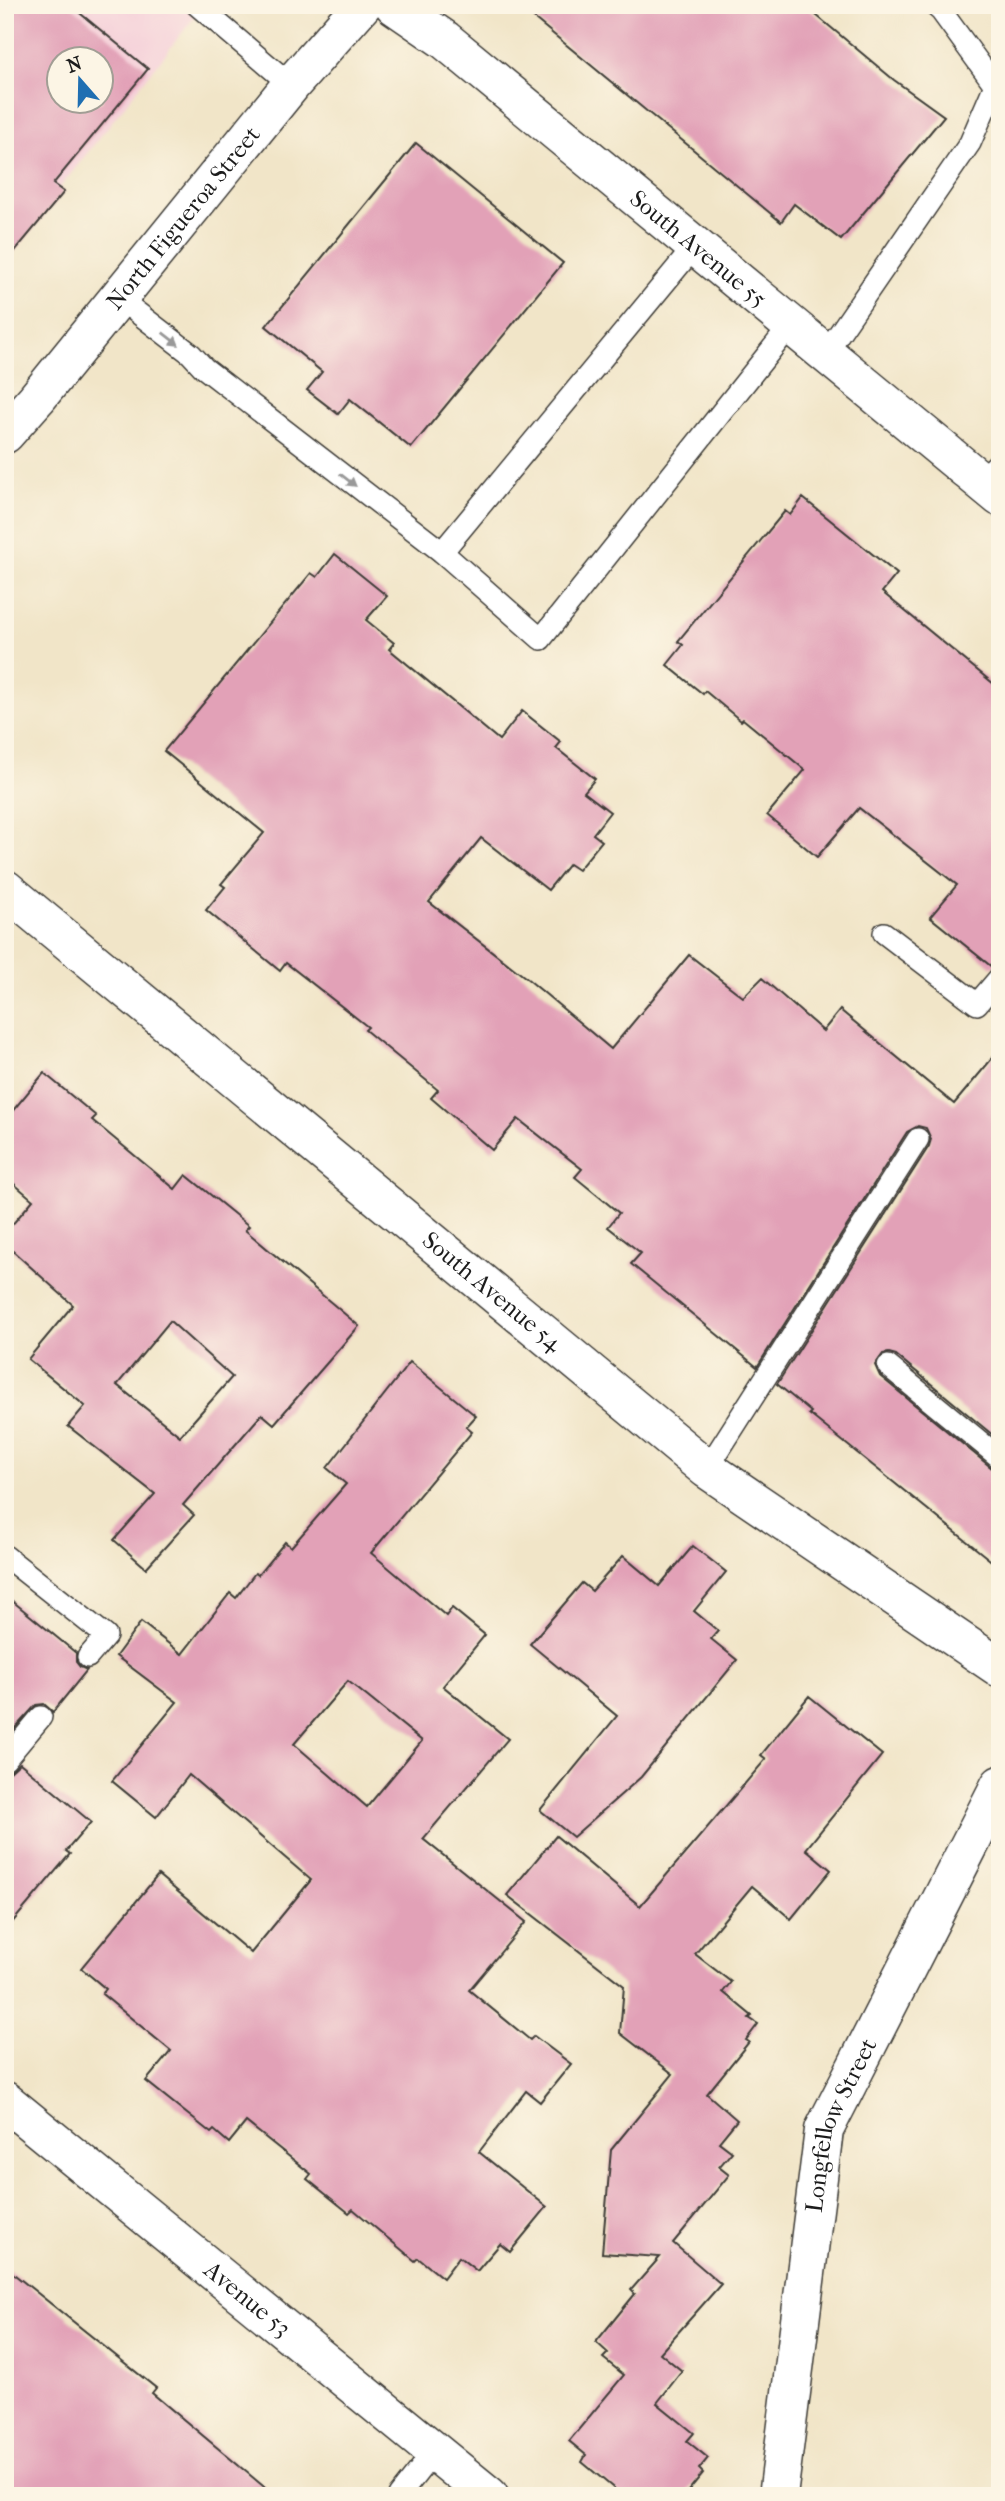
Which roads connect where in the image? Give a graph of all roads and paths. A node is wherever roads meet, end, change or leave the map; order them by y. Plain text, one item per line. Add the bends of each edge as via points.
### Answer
1 (197, 5) edge
2 (362, 5) edge
3 (394, 5) edge
4 (934, 5) edge
5 (291, 85) junction
6 (695, 246) junction
7 (117, 297) junction
8 (791, 325) junction
9 (825, 354) junction
10 (5, 434) edge
11 (993, 480) edge
12 (442, 552) junction
13 (5, 889) edge
14 (884, 933) dead end
15 (1000, 977) edge
16 (918, 1139) dead end
17 (888, 1366) dead end
18 (1000, 1458) edge
19 (707, 1469) junction
20 (5, 1556) edge
21 (88, 1657) dead end
22 (1000, 1668) edge
23 (41, 1717) dead end
24 (5, 1760) edge
25 (1000, 1785) edge
26 (5, 2101) edge
27 (433, 2453) junction
28 (399, 2496) edge
29 (489, 2496) edge
30 (778, 2496) edge

1 - 5 lane
2 - 5 street, North Figueroa Street
3 - 6 street, South Avenue 55 via 445,40
4 - 9 lane via 995,85 970,143
5 - 7 street, North Figueroa Street
6 - 8 street, South Avenue 55
6 - 12 lane
7 - 10 street, North Figueroa Street
7 -> 12 lane
8 - 9 street, South Avenue 55
8 - 12 lane via 541,639
9 - 11 street, South Avenue 55
13 - 19 street, South Avenue 54
14 - 15 lane via 977,1004
16 - 19 lane
17 - 18 lane
19 - 22 street, South Avenue 54
20 - 21 lane via 106,1636
23 - 24 lane
25 - 30 street, Longfellow Street via 824,2130
26 - 27 street, Avenue 53
27 - 28 lane
27 - 29 street, Avenue 53

